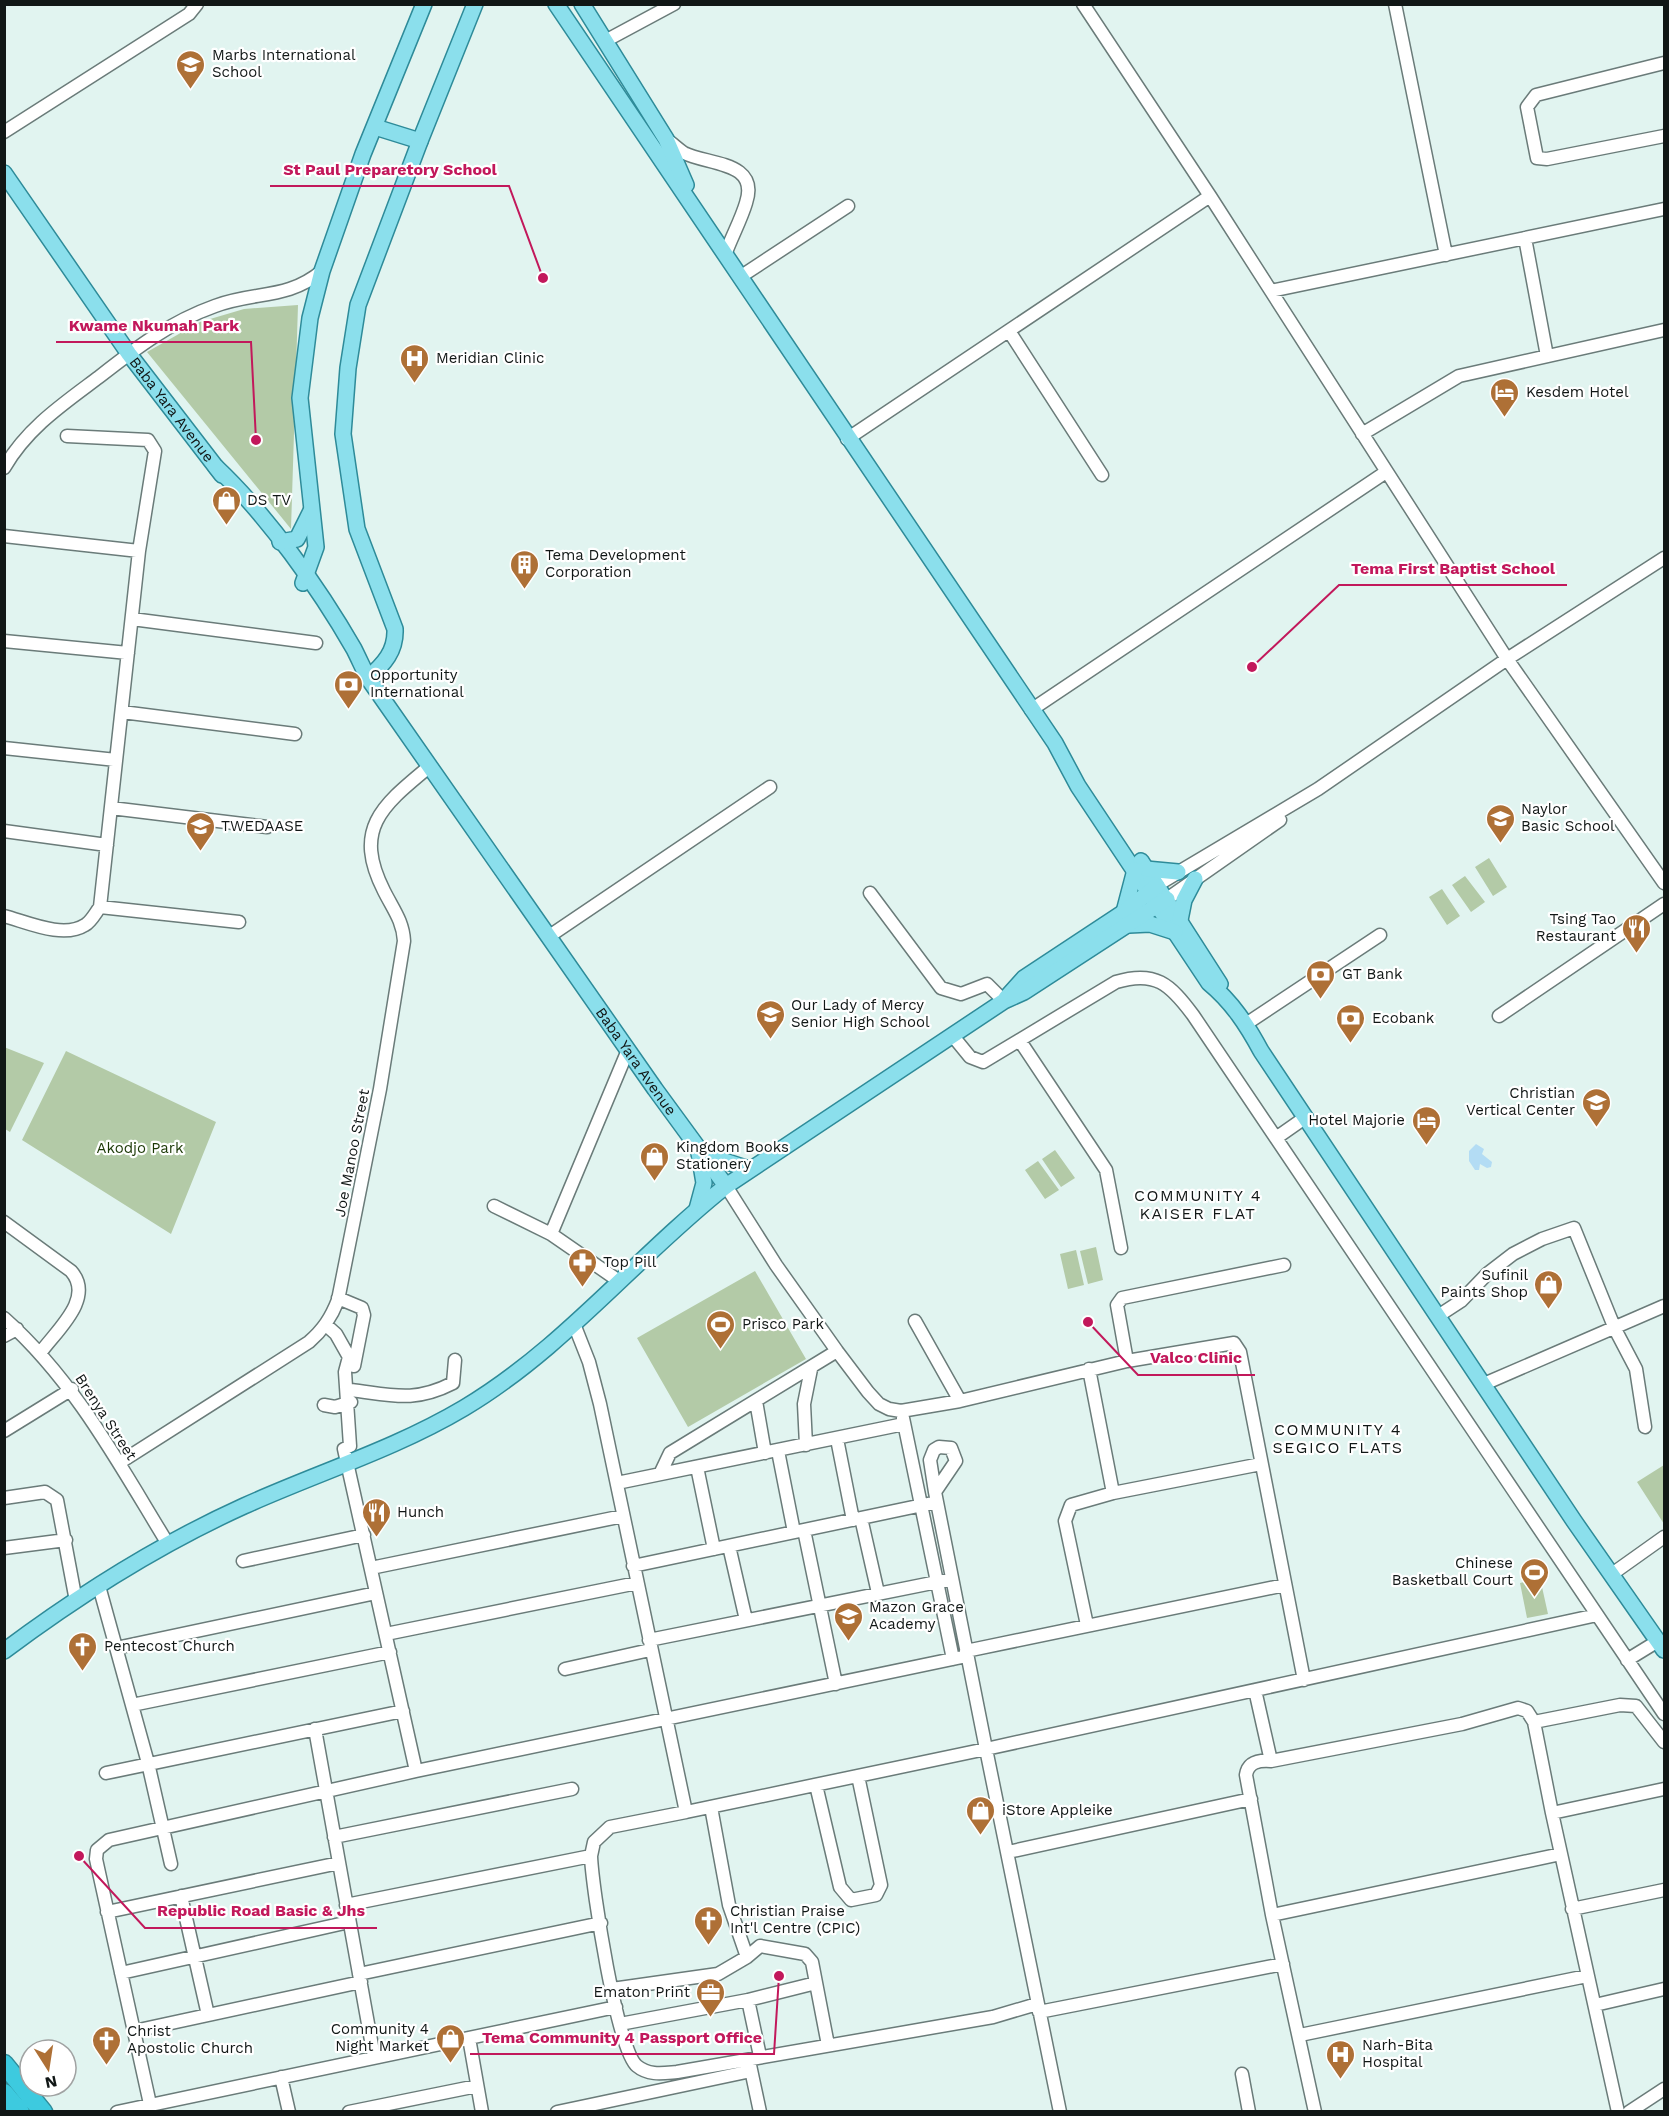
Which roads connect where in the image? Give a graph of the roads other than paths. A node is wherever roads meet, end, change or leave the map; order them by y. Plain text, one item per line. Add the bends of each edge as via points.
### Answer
1 (197, 4) edge
2 (424, 4) edge
3 (475, 4) edge
4 (556, 4) edge
5 (582, 4) edge
6 (674, 4) edge
7 (1083, 4) edge
8 (1395, 4) edge
9 (607, 40) junction
10 (1665, 63) edge
11 (375, 127) junction
12 (4, 132) edge
13 (1665, 136) edge
14 (666, 139) junction
15 (420, 141) junction
16 (4, 174) edge
17 (1210, 196) junction
18 (848, 206) dead end
19 (1665, 209) edge
20 (712, 236) junction
21 (1525, 238) junction
22 (725, 255) junction
23 (1446, 255) junction
24 (322, 271) junction
25 (740, 277) junction
26 (1271, 291) junction
27 (1665, 330) edge
28 (1008, 331) junction
29 (129, 354) junction
30 (1547, 356) junction
31 (1362, 435) junction
32 (67, 436) dead end
33 (847, 439) junction
34 (216, 466) junction
35 (4, 468) edge
36 (1386, 472) junction
37 (1102, 475) dead end
38 (311, 511) junction
39 (4, 536) edge
40 (280, 542) junction
41 (139, 551) junction
42 (1665, 558) edge
43 (304, 581) junction
44 (132, 619) junction
45 (4, 641) edge
46 (316, 644) dead end
47 (128, 654) junction
48 (1507, 659) junction
49 (368, 678) junction
50 (1031, 710) junction
51 (122, 712) junction
52 (296, 734) dead end
53 (4, 748) edge
54 (116, 760) junction
55 (430, 766) junction
56 (770, 787) dead end
57 (1318, 789) junction
58 (111, 808) junction
59 (267, 827) dead end
60 (4, 831) edge
61 (107, 845) junction
62 (1141, 870) junction
63 (1178, 872) junction
64 (1195, 879) junction
65 (1665, 883) edge
66 (870, 893) dead end
67 (1157, 896) junction
68 (1665, 904) edge
69 (100, 907) junction
70 (4, 916) edge
71 (1126, 919) junction
72 (238, 922) dead end
73 (1177, 926) junction
74 (1380, 935) dead end
75 (549, 937) junction
76 (1004, 1000) junction
77 (1499, 1016) dead end
78 (1246, 1024) junction
79 (952, 1035) junction
80 (1020, 1041) junction
81 (628, 1050) junction
82 (1306, 1118) junction
83 (1276, 1138) junction
84 (695, 1145) junction
85 (749, 1169) junction
86 (726, 1186) junction
87 (494, 1206) dead end
88 (697, 1209) junction
89 (4, 1222) edge
90 (551, 1234) junction
91 (1121, 1248) dead end
92 (1284, 1265) dead end
93 (619, 1281) junction
94 (338, 1298) junction
95 (1665, 1306) edge
96 (1438, 1316) junction
97 (4, 1318) edge
98 (915, 1321) dead end
99 (574, 1324) junction
100 (326, 1325) junction
101 (17, 1329) junction
102 (1615, 1329) junction
103 (4, 1336) edge
104 (837, 1351) junction
105 (40, 1352) junction
106 (454, 1360) dead end
107 (1127, 1361) junction
108 (811, 1369) junction
109 (1089, 1369) junction
110 (1484, 1384) junction
111 (72, 1389) junction
112 (351, 1390) junction
113 (756, 1401) junction
114 (960, 1401) junction
115 (324, 1405) dead end
116 (347, 1405) junction
117 (902, 1418) junction
118 (1645, 1427) dead end
119 (4, 1431) edge
120 (837, 1439) junction
121 (806, 1445) junction
122 (778, 1451) junction
123 (765, 1453) junction
124 (118, 1462) junction
125 (348, 1462) junction
126 (1261, 1464) junction
127 (697, 1467) junction
128 (660, 1474) junction
129 (617, 1483) junction
130 (1113, 1493) junction
131 (4, 1498) edge
132 (922, 1505) junction
133 (623, 1516) junction
134 (857, 1519) junction
135 (799, 1531) junction
136 (364, 1535) junction
137 (1665, 1537) edge
138 (66, 1540) junction
139 (168, 1544) junction
140 (729, 1546) junction
141 (4, 1548) edge
142 (714, 1549) junction
143 (243, 1561) dead end
144 (633, 1566) junction
145 (371, 1568) junction
146 (1611, 1574) junction
147 (952, 1579) junction
148 (938, 1582) junction
149 (637, 1583) junction
150 (1285, 1585) junction
151 (99, 1586) junction
152 (376, 1593) junction
153 (878, 1593) junction
154 (76, 1601) junction
155 (820, 1605) junction
156 (1597, 1615) junction
157 (746, 1620) junction
158 (1087, 1625) junction
159 (386, 1634) junction
160 (650, 1645) junction
161 (1661, 1645) edge
162 (116, 1648) junction
163 (4, 1651) edge
164 (390, 1653) junction
165 (966, 1654) junction
166 (953, 1659) junction
167 (1627, 1660) junction
168 (565, 1669) dead end
169 (1304, 1680) junction
170 (836, 1684) junction
171 (1254, 1690) junction
172 (132, 1705) junction
173 (402, 1711) junction
174 (1665, 1714) edge
175 (665, 1720) junction
176 (1534, 1722) junction
177 (315, 1729) junction
178 (1665, 1742) edge
179 (986, 1749) junction
180 (1271, 1761) junction
181 (148, 1763) junction
182 (416, 1771) junction
183 (106, 1773) dead end
184 (858, 1776) junction
185 (816, 1785) junction
186 (1665, 1789) edge
187 (572, 1790) dead end
188 (325, 1792) junction
189 (1251, 1799) junction
190 (711, 1807) junction
191 (686, 1812) junction
192 (1552, 1813) junction
193 (163, 1828) junction
194 (334, 1837) junction
195 (1008, 1852) junction
196 (1561, 1854) junction
197 (591, 1856) junction
198 (339, 1863) junction
199 (171, 1864) dead end
200 (1665, 1890) edge
201 (181, 1896) junction
202 (346, 1905) junction
203 (1572, 1909) junction
204 (107, 1912) junction
205 (1272, 1915) junction
206 (350, 1922) junction
207 (601, 1923) junction
208 (196, 1956) junction
209 (747, 1957) junction
210 (1283, 1964) junction
211 (121, 1973) junction
212 (1587, 1976) junction
213 (360, 1978) junction
214 (816, 1983) junction
215 (612, 1989) junction
216 (1665, 1989) edge
217 (748, 2000) junction
218 (1595, 2005) junction
219 (616, 2007) junction
220 (1038, 2008) junction
221 (208, 2015) junction
222 (620, 2024) junction
223 (134, 2031) junction
224 (1300, 2035) junction
225 (469, 2038) junction
226 (828, 2045) junction
227 (374, 2057) junction
228 (753, 2062) junction
229 (4, 2064) edge
230 (1242, 2074) dead end
231 (281, 2077) junction
232 (477, 2086) junction
233 (1665, 2089) edge
234 (4, 2093) edge
235 (1651, 2097) junction
236 (156, 2106) edge
237 (20, 2112) edge
238 (43, 2112) edge
239 (117, 2112) edge
240 (289, 2112) edge
241 (349, 2112) edge
242 (482, 2112) edge
243 (557, 2112) edge
244 (760, 2112) edge
245 (1060, 2112) edge
246 (1249, 2112) edge
247 (1315, 2112) edge
248 (1618, 2112) edge
249 (1629, 2112) edge
250 (1654, 2112) edge

1 - 12 street via 189,14
2 - 11 main road
3 - 15 main road
4 - 20 main road
5 - 9 main road
6 - 9 street
7 - 17 street
8 - 23 street
9 - 14 main road
10 - 13 street via 1536,95 1527,107 1537,158
11 - 15 main road
11 - 24 main road
14 - 20 main road
14 - 22 street via 685,153 735,168 745,177 749,189 746,204
15 - 49 main road via 358,304 348,368 344,434 357,529 395,629 396,641 383,665
16 - 29 main road, Baba Yara Avenue
17 - 26 street
17 - 28 street
18 - 25 street
19 - 21 street
20 - 22 main road
21 - 23 street
21 - 30 street
22 - 25 main road
23 - 26 street
24 - 29 street via 289,292 245,297 184,317
24 - 38 main road via 310,318 300,398
25 - 33 main road
26 - 31 street
27 - 30 street
28 - 33 street
28 - 37 street
29 - 34 main road, Baba Yara Avenue
29 - 35 street via 34,427
30 - 31 street via 1459,376
31 - 36 street
32 - 41 street via 148,440 154,446
33 - 50 main road
34 - 40 main road, Baba Yara Avenue via 240,489
34 - 43 main road, Baba Yara Avenue
36 - 48 street
36 - 50 street
38 - 40 main road via 297,539
38 - 43 main road via 315,547
39 - 41 street
40 - 43 main road, Baba Yara Avenue
41 - 44 street
42 - 48 street
43 - 49 main road, Baba Yara Avenue via 355,651
44 - 46 street
44 - 47 street
45 - 47 street
47 - 51 street
48 - 57 street
48 - 65 street
49 - 55 main road, Baba Yara Avenue
50 - 62 main road via 1055,743 1078,786
51 - 52 street
51 - 54 street
53 - 54 street
54 - 58 street
55 - 75 main road, Baba Yara Avenue
55 - 94 street, Joe Manoo Street via 383,807 372,825 369,849 375,874 396,910 404,941 380,1089
56 - 75 street
57 - 63 street
57 - 64 street
58 - 59 street
58 - 61 street
60 - 61 street
61 - 69 street
62 - 63 main road
62 - 67 main road
62 - 71 main road
63 - 67 street
64 - 67 street
64 - 73 main road via 1186,894
66 - 76 street via 941,988 961,994 987,984
67 - 71 main road
67 - 73 main road
68 - 77 street
69 - 70 street via 85,925 70,930
69 - 72 street
71 - 73 main road
71 - 76 main road via 1024,992
73 - 78 main road via 1217,977 1224,996
74 - 78 street
75 - 81 main road, Baba Yara Avenue
76 - 79 main road
78 - 82 main road
79 - 80 street via 970,1057 983,1062
79 - 85 main road
80 - 83 street via 1095,992 1139,976 1152,978 1162,982 1189,1009
80 - 91 street via 1106,1170
81 - 84 main road, Baba Yara Avenue
81 - 90 street
82 - 83 street
82 - 96 main road
83 - 156 street
84 - 85 main road via 721,1160
84 - 86 main road, Baba Yara Avenue
84 - 88 main road via 704,1177
85 - 86 main road
86 - 88 main road
86 - 104 street
87 - 90 street
88 - 93 main road
89 - 105 street via 71,1271 81,1288 79,1300
90 - 93 street
92 - 107 street via 1122,1298 1117,1305
93 - 99 main road
94 - 100 street, Joe Manoo Street
94 - 112 street via 354,1302 364,1315
95 - 102 street
96 - 102 street via 1461,1301 1513,1254 1574,1227
96 - 110 main road
97 - 101 street, Brenya Street
98 - 114 street
99 - 125 main road via 516,1374 464,1408 433,1426
99 - 129 street via 590,1362
100 - 116 street via 349,1357 345,1372
100 - 124 street, Joe Manoo Street via 309,1342
101 - 103 street
101 - 105 street, Brenya Street
102 - 110 street
102 - 118 street via 1636,1369
104 - 108 street
104 - 117 street via 879,1404
105 - 111 street, Brenya Street
106 - 112 street via 453,1383 436,1392 404,1398
107 - 109 street
107 - 126 street via 1234,1342 1240,1352
108 - 113 street
108 - 121 street via 804,1404
109 - 114 street
109 - 130 street
110 - 146 main road
111 - 119 street
111 - 124 street, Brenya Street
112 - 116 street via 351,1403
113 - 123 street
113 - 128 street via 669,1453
114 - 117 street
115 - 116 street
116 - 125 street via 350,1446 344,1449
117 - 120 street
117 - 132 street
120 - 121 street
120 - 134 street
121 - 122 street
122 - 123 street
122 - 135 street
123 - 127 street
124 - 139 street, Brenya Street
125 - 136 street
125 - 139 main road via 242,1506
126 - 130 street
126 - 150 street
127 - 128 street
127 - 142 street
128 - 129 street
129 - 133 street
130 - 158 street via 1075,1502 1065,1515
131 - 138 street via 49,1493 60,1506
132 - 134 street
132 - 147 street via 936,1497
132 - 148 street
133 - 144 street
133 - 145 street
134 - 135 street
134 - 153 street
135 - 140 street
135 - 155 street
136 - 143 street
136 - 145 street
137 - 146 street
138 - 141 street
138 - 154 street
139 - 151 main road
140 - 142 street
140 - 157 street
142 - 144 street
144 - 149 street
145 - 152 street
146 - 161 main road
147 - 148 street
147 - 165 street
148 - 153 street
148 - 166 street
149 - 159 street
149 - 160 street
150 - 158 street
150 - 169 street
151 - 154 main road
151 - 162 street
152 - 159 street
152 - 162 street
153 - 155 street
154 - 163 main road
155 - 157 street
155 - 170 street
156 - 167 street
156 - 169 street
157 - 160 street
158 - 165 street
159 - 164 street
160 - 168 street
160 - 175 street
161 - 167 street
162 - 172 street
164 - 172 street
164 - 173 street
165 - 166 street
165 - 179 street
166 - 170 street
167 - 174 street
169 - 171 street
170 - 175 street
171 - 179 street
171 - 180 street
172 - 181 street
173 - 177 street
173 - 182 street
175 - 182 street
175 - 191 street
176 - 178 street via 1620,1705 1636,1706
176 - 180 street via 1530,1713 1518,1707 1462,1724
176 - 192 street
177 - 181 street
177 - 188 street
179 - 184 street
179 - 195 street
180 - 189 street via 1257,1761 1247,1770
181 - 183 street
181 - 193 street
182 - 188 street
184 - 185 street
184 - 185 street via 881,1885 876,1895 868,1898 851,1900 840,1887
185 - 190 street
186 - 192 street
187 - 194 street
188 - 193 street
188 - 194 street
189 - 195 street
189 - 205 street
190 - 191 street
190 - 209 street via 729,1905
191 - 197 street via 610,1827 594,1842
192 - 196 street
193 - 199 street
193 - 204 street via 109,1840 97,1850
194 - 198 street
195 - 220 street
196 - 203 street
196 - 205 street
197 - 202 street
197 - 207 street
198 - 201 street
198 - 202 street
200 - 203 street
201 - 204 street
201 - 208 street
202 - 206 street
203 - 212 street
204 - 211 street
205 - 210 street
206 - 208 street
206 - 213 street
207 - 213 street
207 - 215 street
208 - 211 street
208 - 221 street
209 - 214 street via 760,1946 805,1954 812,1962
209 - 215 street via 710,1976
210 - 220 street
210 - 224 street
211 - 223 street
212 - 218 street
212 - 224 street
213 - 221 street
213 - 227 street
214 - 217 street
214 - 226 street
215 - 219 street
216 - 218 street
217 - 222 street
217 - 228 street
218 - 248 street
219 - 222 street
219 - 225 street
220 - 226 street
220 - 245 street
221 - 223 street
222 - 228 street via 629,2055 637,2066 654,2074
223 - 236 street
224 - 247 street
225 - 227 street
225 - 232 street
226 - 228 street
227 - 231 street
228 - 243 street
228 - 244 street
229 - 238 highway
230 - 246 street
231 - 236 street
231 - 240 street
232 - 241 street
232 - 242 street
233 - 235 street
234 - 237 highway
235 - 249 street
235 - 250 street
236 - 239 street

